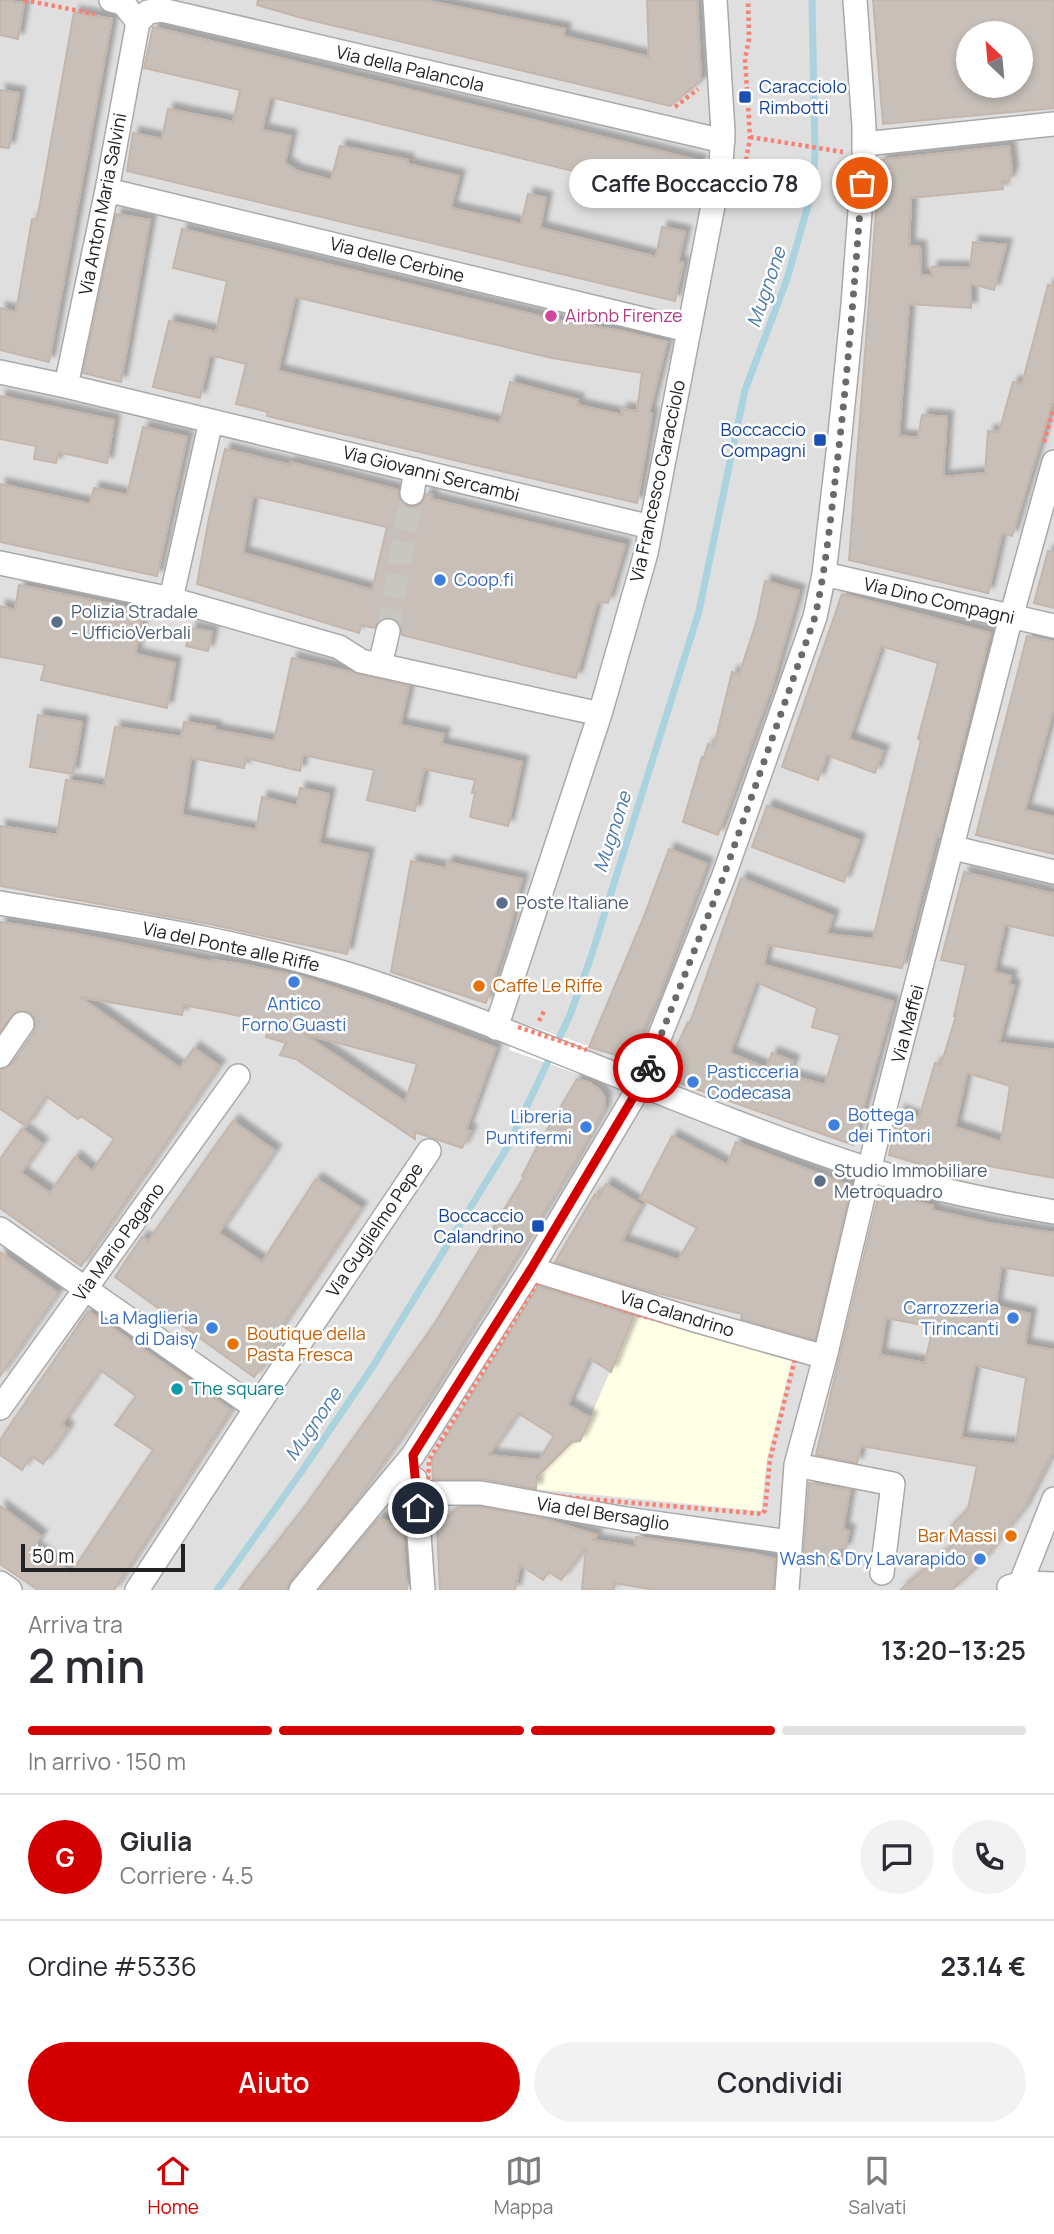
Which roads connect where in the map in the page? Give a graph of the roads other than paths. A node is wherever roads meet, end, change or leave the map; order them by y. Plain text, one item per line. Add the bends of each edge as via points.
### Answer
1 (715, 0) edge
2 (855, 0) edge
3 (166, 5) edge
4 (107, 7) edge
5 (138, 22) junction
6 (1054, 124) edge
7 (723, 141) junction
8 (864, 144) junction
9 (107, 190) junction
10 (688, 330) junction
11 (0, 372) edge
12 (66, 386) junction
13 (211, 421) junction
14 (1054, 462) edge
15 (651, 527) junction
16 (0, 563) edge
17 (824, 574) junction
18 (171, 599) junction
19 (1012, 617) junction
20 (1054, 626) edge
21 (388, 631) tunnel mouth
22 (380, 665) junction
23 (600, 714) junction
24 (954, 848) junction
25 (1054, 872) edge
26 (0, 903) edge
27 (22, 1024) dead end
28 (509, 1030) junction
29 (0, 1056) edge
30 (238, 1076) dead end
31 (640, 1086) junction
32 (429, 1151) dead end
33 (871, 1170) junction
34 (1054, 1212) edge
35 (0, 1229) edge
36 (531, 1269) junction
37 (85, 1290) junction
38 (825, 1357) junction
39 (0, 1408) edge
40 (256, 1408) junction
41 (413, 1455) junction
42 (796, 1465) junction
43 (426, 1489) junction
44 (1054, 1499) edge
45 (789, 1542) junction
46 (882, 1573) dead end
47 (0, 1583) edge
48 (1054, 1584) edge
49 (1014, 1588) edge
50 (10, 1590) edge
51 (137, 1590) edge
52 (301, 1590) edge
53 (423, 1590) edge
54 (787, 1590) edge

1 - 7 street, Via Francesco Caracciolo
2 - 8 street
3 - 5 street, Via della Palancola
3 - 7 street, Via della Palancola
4 - 5 street via 123,3
5 - 9 street, Via Anton Maria Salvini
6 - 8 street
7 - 10 street, Via Francesco Caracciolo
8 - 17 street via 853,305
9 - 10 street, Via delle Cerbine
9 - 12 street, Via Anton Maria Salvini
10 - 15 street, Via Francesco Caracciolo
11 - 12 street, Via Giovanni Sercambi
12 - 13 street, Via Giovanni Sercambi
13 - 15 street, Via Giovanni Sercambi via 414,482
13 - 18 street
14 - 19 street, Via Maffei
15 - 23 street, Via Francesco Caracciolo
16 - 18 street
17 - 19 street, Via Dino Compagni
17 - 31 street via 815,617 723,878
18 - 22 street via 339,647
19 - 20 street, Via Dino Compagni
19 - 24 street, Via Maffei
21 - 22 street
22 - 23 street
23 - 28 street, Via Francesco Caracciolo
24 - 25 street
24 - 33 street, Via Maffei
26 - 28 street, Via del Ponte alle Riffe via 286,956
27 - 29 street
28 - 31 street, Via del Ponte alle Riffe via 584,1056
30 - 37 street, Via Mario Pagano
31 - 33 street, Via del Ponte alle Riffe
31 - 36 street
32 - 40 street, Via Guglielmo Pepe
33 - 34 street, Via del Ponte alle Riffe
33 - 38 street, Via Maffei
35 - 37 street
36 - 38 street, Via Calandrino
36 - 41 street
37 - 39 street, Via Mario Pagano
37 - 40 street
38 - 42 street, Via Maffei
40 - 51 street, Via Guglielmo Pepe
41 - 43 street
41 - 52 street
42 - 45 street, Via Maffei
42 - 46 street via 893,1484
43 - 45 street, Via del Bersaglio via 481,1493
43 - 53 street
44 - 49 street
45 - 54 street, Via Maffei
47 - 50 street
48 - 49 street

